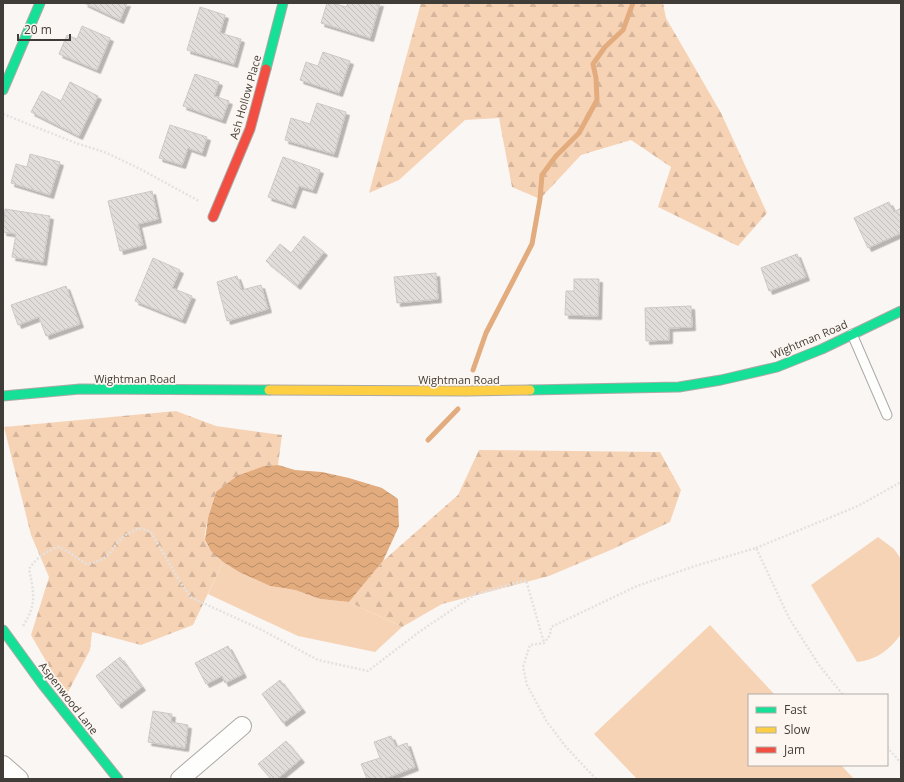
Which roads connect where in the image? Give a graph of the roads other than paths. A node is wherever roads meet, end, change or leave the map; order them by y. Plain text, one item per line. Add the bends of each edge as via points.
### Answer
1 (40, 3) edge
2 (283, 3) edge
3 (3, 90) edge
4 (214, 214) road end
5 (901, 311) edge
6 (852, 334) junction
7 (3, 396) edge
8 (887, 415) dead end
9 (6, 642) edge
10 (242, 726) dead end
11 (3, 765) edge
12 (19, 779) edge
13 (118, 779) edge
14 (180, 779) edge

1 - 3 main road
2 - 4 main road, Ash Hollow Place via 250,129
5 - 6 main road, Wightman Road
6 - 7 main road, Wightman Road via 777,367 679,387 466,391 80,389
6 - 8 lane
9 - 13 main road, Aspenwood Lane
10 - 14 street
11 - 12 street

